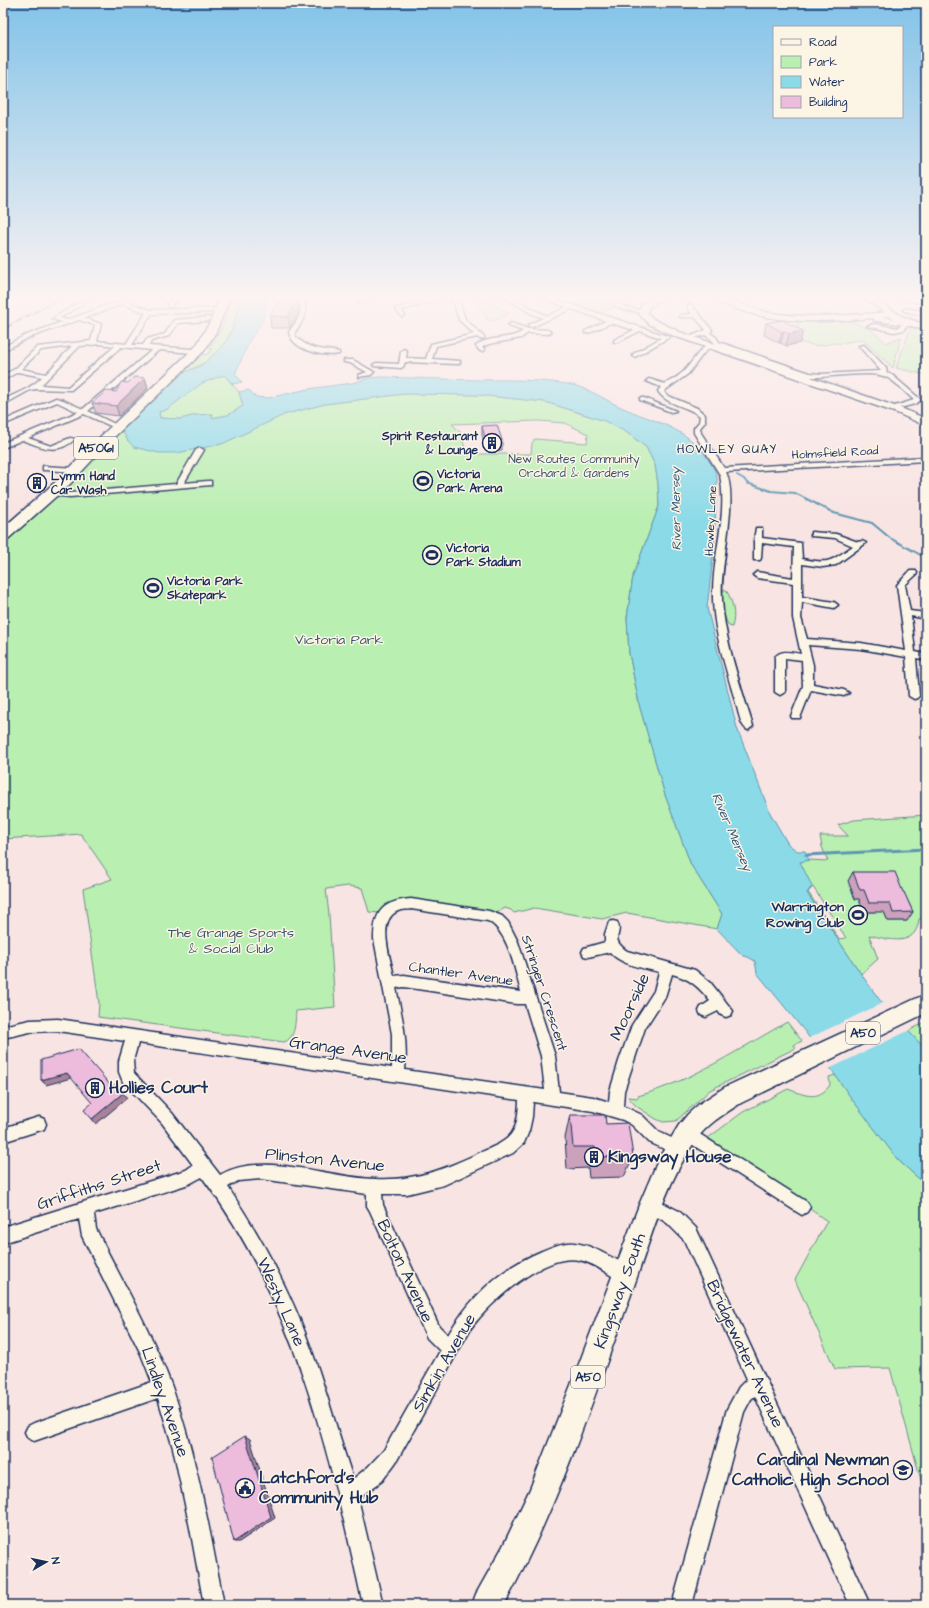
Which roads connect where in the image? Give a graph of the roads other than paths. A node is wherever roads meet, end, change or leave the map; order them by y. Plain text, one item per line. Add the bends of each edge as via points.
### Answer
1 (13, 372) edge
2 (28, 372) edge
3 (52, 372) edge
4 (90, 372) edge
5 (130, 372) edge
6 (173, 372) edge
7 (371, 372) edge
8 (686, 372) edge
9 (785, 372) edge
10 (800, 372) edge
11 (884, 373) joint
12 (48, 376) junction
13 (361, 376) dead end
14 (3, 378) edge
15 (649, 381) dead end
16 (666, 386) junction
17 (36, 387) junction
18 (654, 397) dead end
19 (3, 403) edge
20 (678, 403) junction
21 (666, 408) junction
22 (894, 409) junction
23 (673, 411) dead end
24 (83, 412) junction
25 (3, 423) edge
26 (926, 423) edge
27 (117, 427) junction
28 (22, 438) junction
29 (72, 439) dead end
30 (5, 444) edge
31 (200, 450) dead end
32 (926, 459) edge
33 (46, 468) dead end
34 (76, 470) junction
35 (722, 470) junction
36 (208, 484) dead end
37 (179, 485) junction
38 (52, 493) junction
39 (759, 530) dead end
40 (814, 534) dead end
41 (3, 536) edge
42 (758, 540) junction
43 (757, 558) dead end
44 (798, 562) junction
45 (913, 573) dead end
46 (757, 576) dead end
47 (798, 581) junction
48 (797, 599) junction
49 (834, 606) dead end
50 (905, 613) junction
51 (926, 616) edge
52 (803, 642) junction
53 (911, 654) junction
54 (926, 657) edge
55 (807, 658) junction
56 (808, 686) junction
57 (780, 692) dead end
58 (844, 693) dead end
59 (914, 696) dead end
60 (796, 716) dead end
61 (748, 726) dead end
62 (613, 926) dead end
63 (612, 946) junction
64 (588, 952) dead end
65 (667, 967) junction
66 (388, 982) junction
67 (529, 998) junction
68 (923, 1004) edge
69 (706, 1011) dead end
70 (3, 1032) edge
71 (134, 1036) junction
72 (398, 1076) junction
73 (526, 1094) junction
74 (553, 1098) junction
75 (615, 1109) junction
76 (39, 1124) dead end
77 (3, 1135) edge
78 (682, 1140) junction
79 (204, 1167) junction
80 (218, 1185) junction
81 (374, 1187) junction
82 (651, 1205) junction
83 (802, 1207) dead end
84 (86, 1209) junction
85 (3, 1235) edge
86 (626, 1274) junction
87 (450, 1349) junction
88 (757, 1382) junction
89 (163, 1387) junction
90 (34, 1432) dead end
91 (348, 1494) junction
92 (854, 1600) edge
93 (487, 1604) edge
94 (214, 1605) edge
95 (373, 1605) edge
96 (682, 1605) edge

1 - 14 street
2 - 12 street
3 - 12 street
4 - 17 street via 69,389
5 - 24 street
6 - 27 highway, A5061
7 - 13 street
8 - 16 street
9 - 22 street
10 - 11 street via 821,376
11 - 22 street via 918,400
12 - 17 street
15 - 16 street
16 - 20 street, Howley Lane via 662,394
17 - 19 street
18 - 21 street via 644,400
20 - 21 street
20 - 35 street, Howley Lane via 695,409 704,416 698,428 698,436
21 - 23 street
22 - 26 street
24 - 25 street via 56,400
24 - 27 street
24 - 28 street
27 - 34 highway, A5061
28 - 29 street via 51,448
28 - 30 street
31 - 37 street
32 - 35 street, Holmsfield Road
33 - 34 street
34 - 38 highway, A5061
35 - 61 street, Howley Lane via 726,488 717,599 731,670
36 - 37 street
37 - 38 street via 70,495
38 - 41 highway, A5061
39 - 42 street
40 - 44 street via 836,536 860,544 833,563 823,565
42 - 43 street
42 - 44 street via 798,545
44 - 47 street
45 - 50 street via 901,585
46 - 47 street
47 - 48 street
48 - 49 street
48 - 52 street via 797,618
50 - 51 street
50 - 53 street
52 - 53 street via 861,646
52 - 55 street
53 - 54 street
53 - 59 street
55 - 56 street
55 - 57 street via 784,655 780,657
56 - 58 street
56 - 60 street
62 - 63 street
63 - 64 street
63 - 65 street, Moorside via 623,956
65 - 69 street, Moorside via 694,976 723,1007
65 - 75 street, Moorside via 660,993 639,1025 617,1090
66 - 67 street, Chantler Avenue via 404,981
66 - 67 street, Stringer Crescent via 380,939 380,920 396,906 418,904 489,916 500,922 510,936
66 - 72 street, Stringer Crescent via 400,1043
67 - 74 street, Stringer Crescent via 548,1056
68 - 78 main road, Kingsway South / A50 via 720,1102 707,1112
70 - 71 street, Grange Avenue via 30,1026 58,1025
71 - 72 street, Grange Avenue
71 - 79 street, Westy Lane via 126,1058 125,1071 128,1077 167,1118
72 - 73 street, Grange Avenue
73 - 74 street, Grange Avenue
73 - 81 street, Plinston Avenue via 523,1128 517,1141 508,1148 444,1177 407,1186
74 - 75 street, Grange Avenue
75 - 78 street, Grange Avenue via 637,1120 654,1137
76 - 77 street
78 - 82 main road, Kingsway South / A50 via 667,1166
78 - 83 street, Grange Avenue
79 - 80 street, Westy Lane
79 - 84 street, Griffiths Street via 189,1176
80 - 81 street, Plinston Avenue via 236,1174 261,1171
80 - 91 street, Westy Lane via 249,1233 288,1312
81 - 87 street, Bolton Avenue via 375,1206 433,1332
82 - 86 main road, Kingsway South / A50
82 - 88 street, Bridgewater Avenue via 673,1217 690,1234
84 - 85 street, Griffiths Street
84 - 89 street, Lindley Avenue via 88,1230 148,1349
86 - 87 street, Simkin Avenue via 584,1253 573,1250 561,1251 499,1286 465,1322
86 - 93 main road, Kingsway South / A50 via 541,1497 514,1558
87 - 91 street, Simkin Avenue via 390,1456 375,1474
88 - 92 street, Bridgewater Avenue
88 - 96 street via 745,1393 736,1409
89 - 90 street
89 - 94 street, Lindley Avenue via 182,1448
91 - 95 street, Westy Lane

